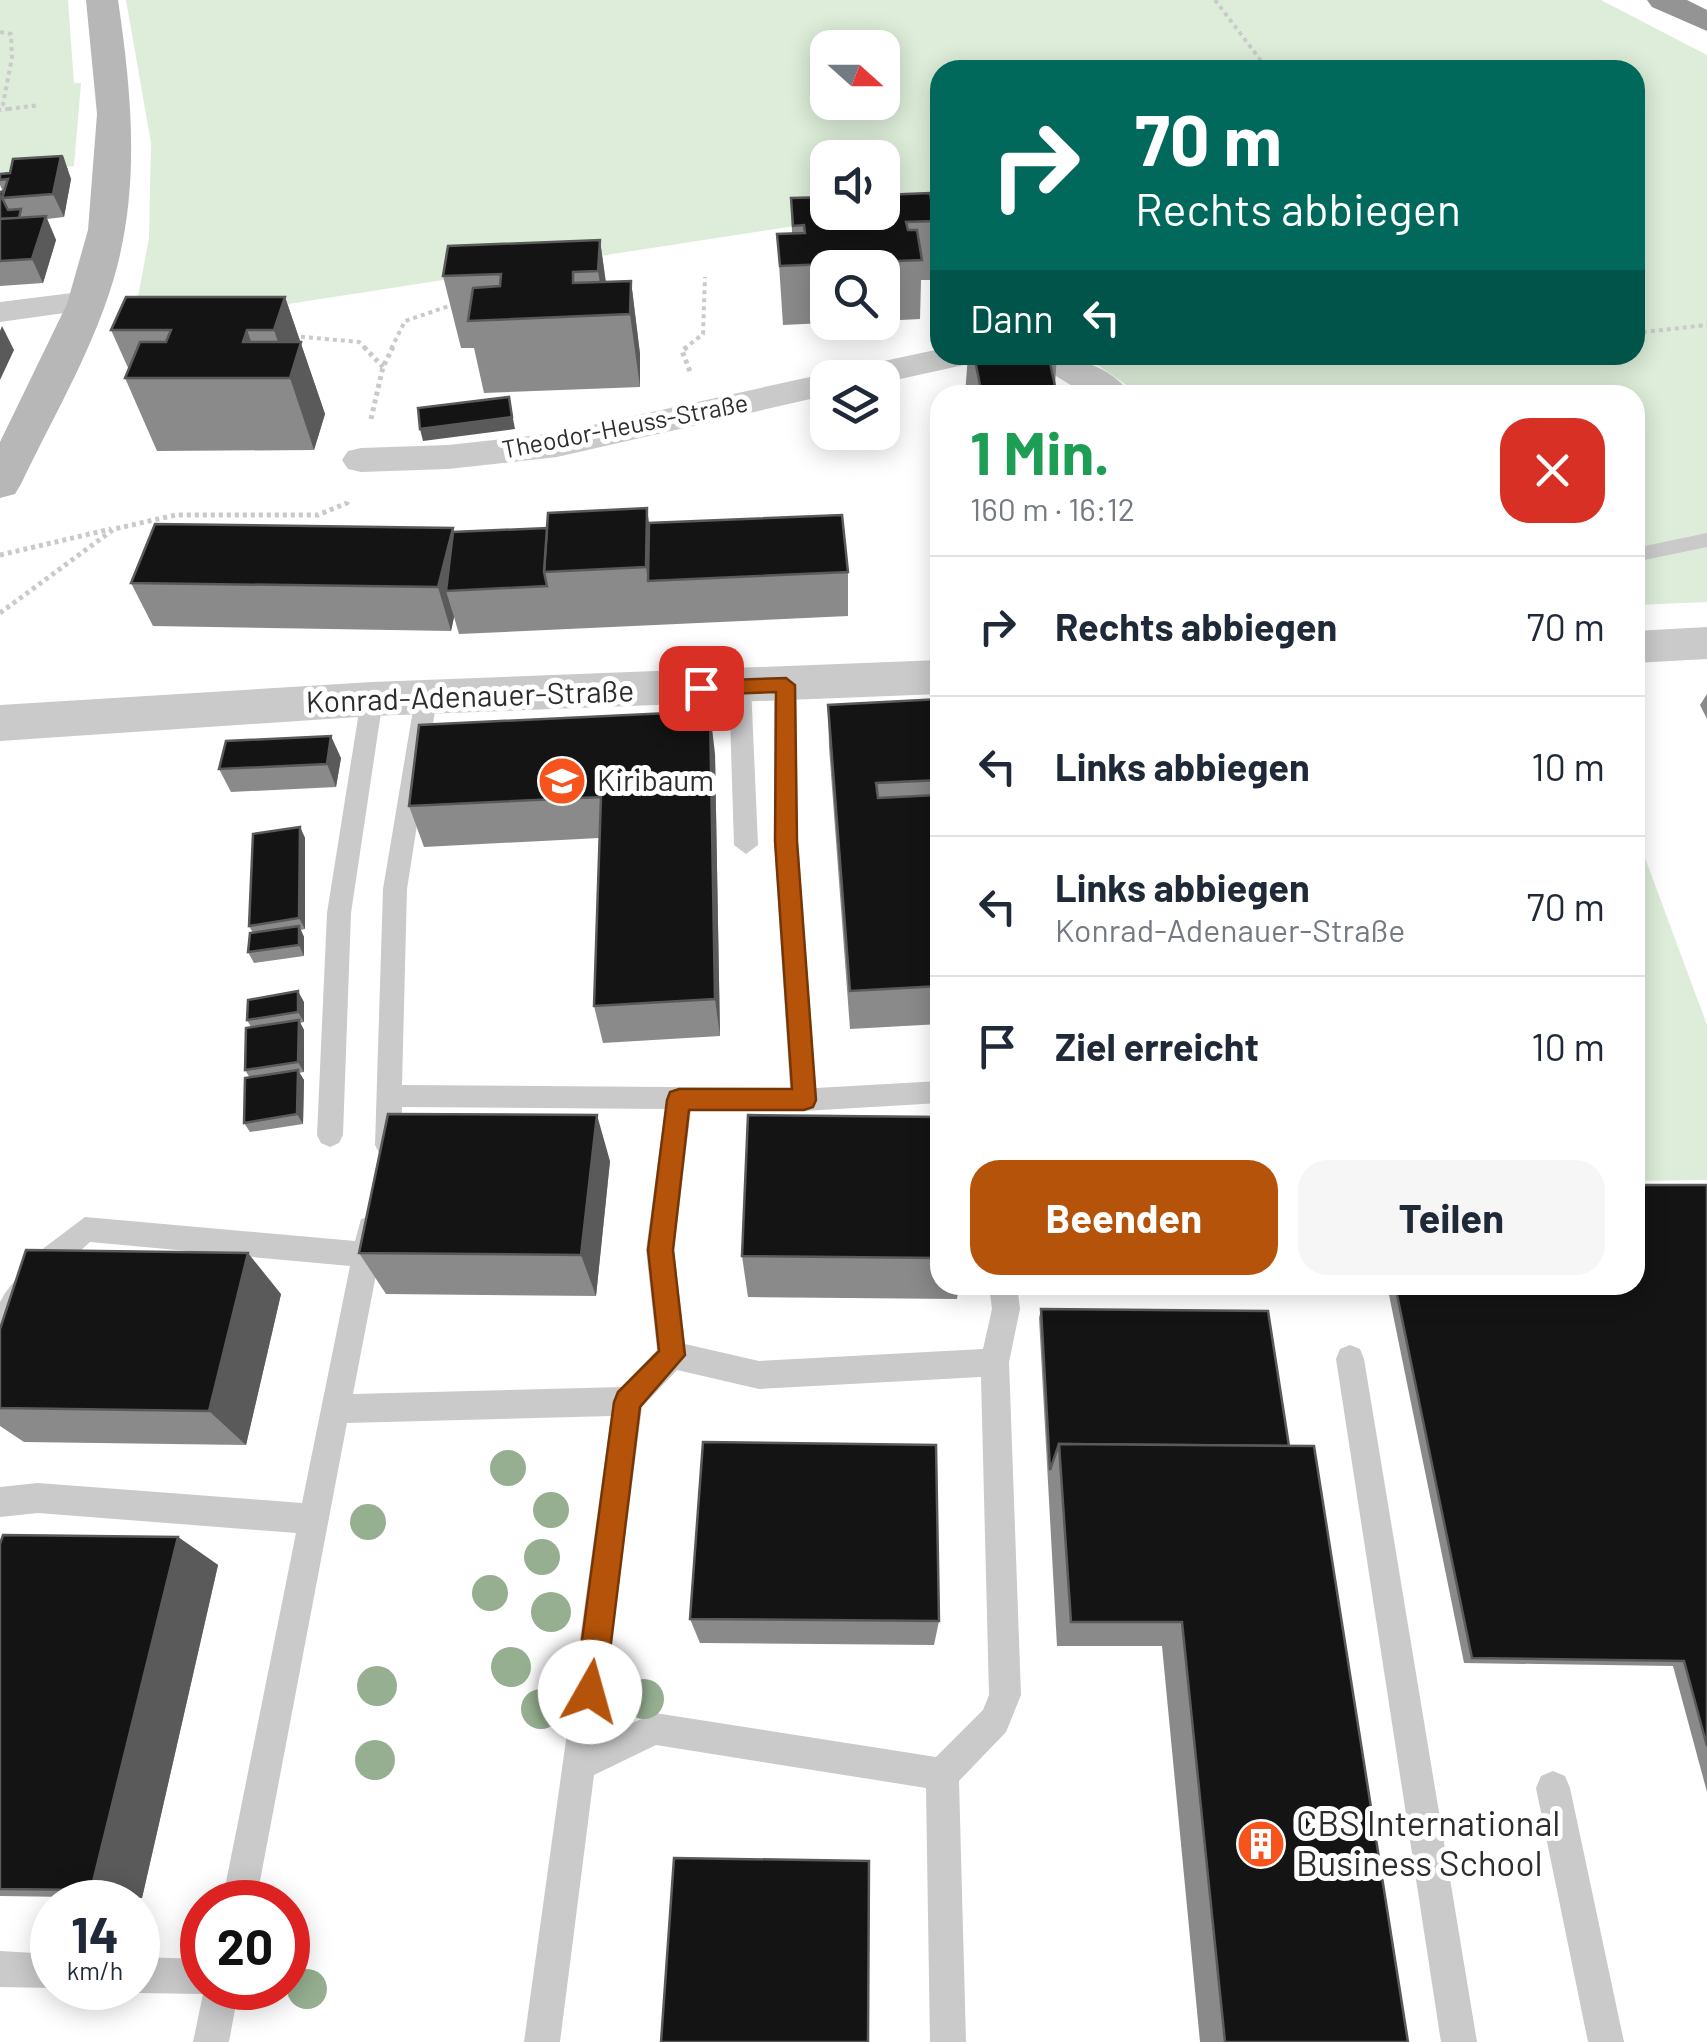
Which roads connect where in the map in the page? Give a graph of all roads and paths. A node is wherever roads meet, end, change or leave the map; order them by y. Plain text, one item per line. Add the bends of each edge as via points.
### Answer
1 (102, 0) edge
2 (1215, 0) edge
3 (1663, 0) edge
4 (1707, 22) edge
5 (0, 32) edge
6 (1260, 60) edge
7 (38, 104) dead end
8 (8, 109) junction
9 (0, 110) edge
10 (705, 277) dead end
11 (88, 301) junction
12 (460, 303) edge
13 (0, 312) edge
14 (1707, 325) edge
15 (1645, 332) edge
16 (286, 335) edge
17 (930, 362) edge
18 (1059, 365) edge
19 (383, 367) junction
20 (900, 368) edge
21 (1097, 385) edge
22 (810, 388) edge
23 (707, 411) junction
24 (361, 460) junction
25 (0, 484) edge
26 (114, 529) junction
27 (1707, 540) edge
28 (1645, 553) edge
29 (0, 555) edge
30 (0, 613) edge
31 (1707, 643) edge
32 (1645, 646) edge
33 (930, 678) edge
34 (763, 686) junction
35 (426, 698) junction
36 (372, 699) junction
37 (0, 723) edge
38 (746, 844) dead end
39 (930, 1093) edge
40 (388, 1096) junction
41 (679, 1100) junction
42 (804, 1100) junction
43 (330, 1135) dead end
44 (384, 1165) edge
45 (377, 1201) edge
46 (366, 1255) junction
47 (1004, 1295) edge
48 (0, 1333) edge
49 (672, 1355) junction
50 (1350, 1359) dead end
51 (995, 1362) junction
52 (628, 1402) junction
53 (336, 1409) junction
54 (0, 1502) edge
55 (314, 1519) junction
56 (581, 1764) junction
57 (942, 1774) junction
58 (1553, 1788) dead end
59 (242, 1880) edge
60 (0, 1970) edge
61 (30, 1971) edge
62 (218, 2010) edge
63 (211, 2042) edge
64 (542, 2042) edge
65 (948, 2042) edge
66 (1459, 2042) edge
67 (1606, 2042) edge

1 - 11 main road via 113,178
2 - 6 path
3 - 4 highway
5 - 8 path via 14,42 5,85
7 - 8 path
8 - 9 path
10 - 23 path via 703,334 682,350
11 - 13 street
11 - 25 main road
12 - 19 path via 405,321
14 - 15 path
16 - 19 path via 359,342
17 - 20 street
18 - 21 street
19 - 24 path
22 - 23 street, Theodor-Heuss-Straße
23 - 24 street, Theodor-Heuss-Straße via 557,444 448,458
24 - 26 path via 347,503 318,514 176,515
26 - 29 path
26 - 30 path
27 - 28 lane
31 - 32 street
33 - 34 street, Konrad-Adenauer-Straße
34 - 35 street, Konrad-Adenauer-Straße
34 - 38 lane
34 - 42 lane via 786,841
35 - 36 street, Konrad-Adenauer-Straße
35 - 40 lane via 395,889
36 - 37 street, Konrad-Adenauer-Straße
36 - 43 lane via 338,912
39 - 42 lane
40 - 41 lane
40 - 44 lane
41 - 42 lane
41 - 49 lane via 660,1250
45 - 46 lane
46 - 48 lane via 85,1229 51,1255 8,1310
46 - 53 lane
47 - 51 lane
49 - 51 lane via 760,1375
49 - 52 lane
50 - 66 lane
51 - 57 lane via 1005,1695 995,1721
52 - 53 lane
52 - 56 lane
53 - 55 lane
54 - 55 lane via 38,1498
55 - 59 lane
56 - 57 lane via 654,1728
56 - 64 lane
57 - 65 lane
58 - 67 lane
60 - 61 lane
62 - 63 lane

